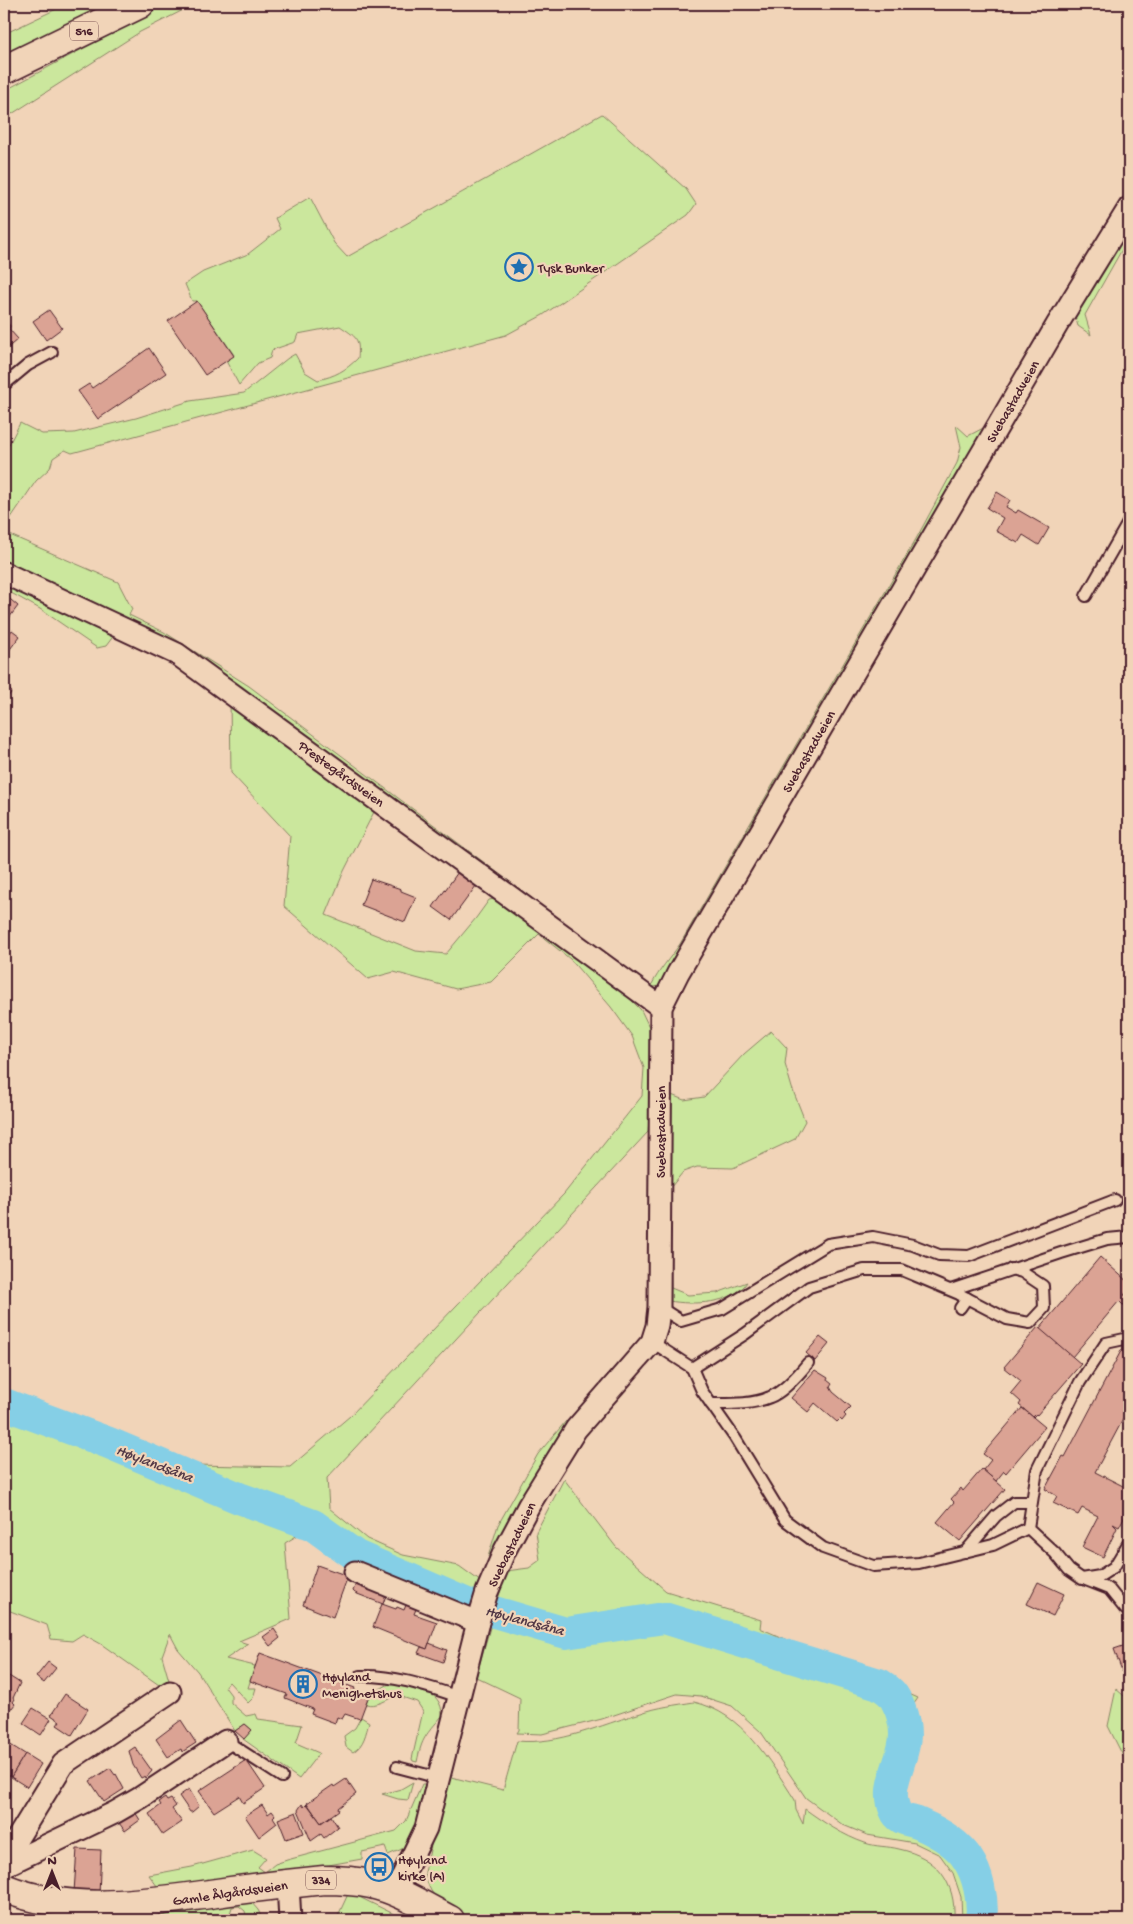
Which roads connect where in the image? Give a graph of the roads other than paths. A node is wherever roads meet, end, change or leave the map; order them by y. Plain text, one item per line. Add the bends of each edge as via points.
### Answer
1 (140, 4) edge
2 (4, 70) edge
3 (1129, 208) edge
4 (52, 352) dead end
5 (4, 385) edge
6 (1129, 521) edge
7 (4, 573) edge
8 (1086, 596) dead end
9 (661, 1007) junction
10 (1115, 1200) dead end
11 (1129, 1237) edge
12 (1012, 1269) junction
13 (951, 1290) junction
14 (967, 1298) junction
15 (659, 1307) junction
16 (960, 1308) dead end
17 (1129, 1338) edge
18 (652, 1342) junction
19 (808, 1363) dead end
20 (692, 1368) junction
21 (711, 1404) junction
22 (1031, 1502) junction
23 (1028, 1528) junction
24 (1129, 1542) edge
25 (965, 1552) junction
26 (355, 1572) dead end
27 (1082, 1578) junction
28 (1129, 1611) edge
29 (479, 1620) junction
30 (360, 1676) dead end
31 (170, 1692) dead end
32 (458, 1697) junction
33 (226, 1741) joint
34 (397, 1767) dead end
35 (282, 1777) dead end
36 (439, 1778) junction
37 (5, 1873) edge
38 (288, 1884) junction
39 (395, 1892) junction
40 (290, 1920) edge
41 (450, 1920) edge

1 - 2 main road, 516
3 - 9 street, Svebastadveien via 1057,325 678,972
4 - 5 lane via 28,365
6 - 8 lane
7 - 9 street, Prestegårdsveien via 177,654
9 - 15 street, Svebastadveien
10 - 15 lane via 969,1256 939,1255 913,1245 874,1237 828,1244 722,1309 681,1321
11 - 12 lane via 1107,1239
12 - 13 lane
12 - 14 lane via 1043,1286 1044,1308 1030,1323 1007,1319
13 - 14 lane
13 - 20 lane via 902,1270 864,1270 809,1287
14 - 16 lane
15 - 18 street, Svebastadveien
17 - 22 lane via 1106,1343 1080,1382 1037,1470
18 - 20 lane
18 - 29 street, Svebastadveien via 576,1429 505,1550
19 - 21 lane via 799,1375 770,1397 740,1404
20 - 21 lane
21 - 25 lane via 784,1520 823,1548 873,1566 919,1563
22 - 23 lane
22 - 25 lane via 1014,1502 996,1516
23 - 25 lane via 993,1545
23 - 27 lane via 1069,1570
24 - 27 lane via 1114,1567 1100,1576
26 - 29 street
27 - 28 lane via 1109,1589
29 - 32 street, Svebastadveien
30 - 32 lane via 378,1675 423,1684
31 - 37 street via 63,1764 12,1847
32 - 36 street, Svebastadveien
33 - 35 lane
33 - 37 street via 122,1808
34 - 36 lane
36 - 39 street, Svebastadveien via 426,1828
37 - 38 main road, Gamle Ålgårdsveien / 334 via 51,1902 94,1906 147,1903
38 - 39 main road, Gamle Ålgårdsveien / 334 via 350,1880
38 - 40 street
39 - 41 main road, Gamle Ålgårdsveien / 334

